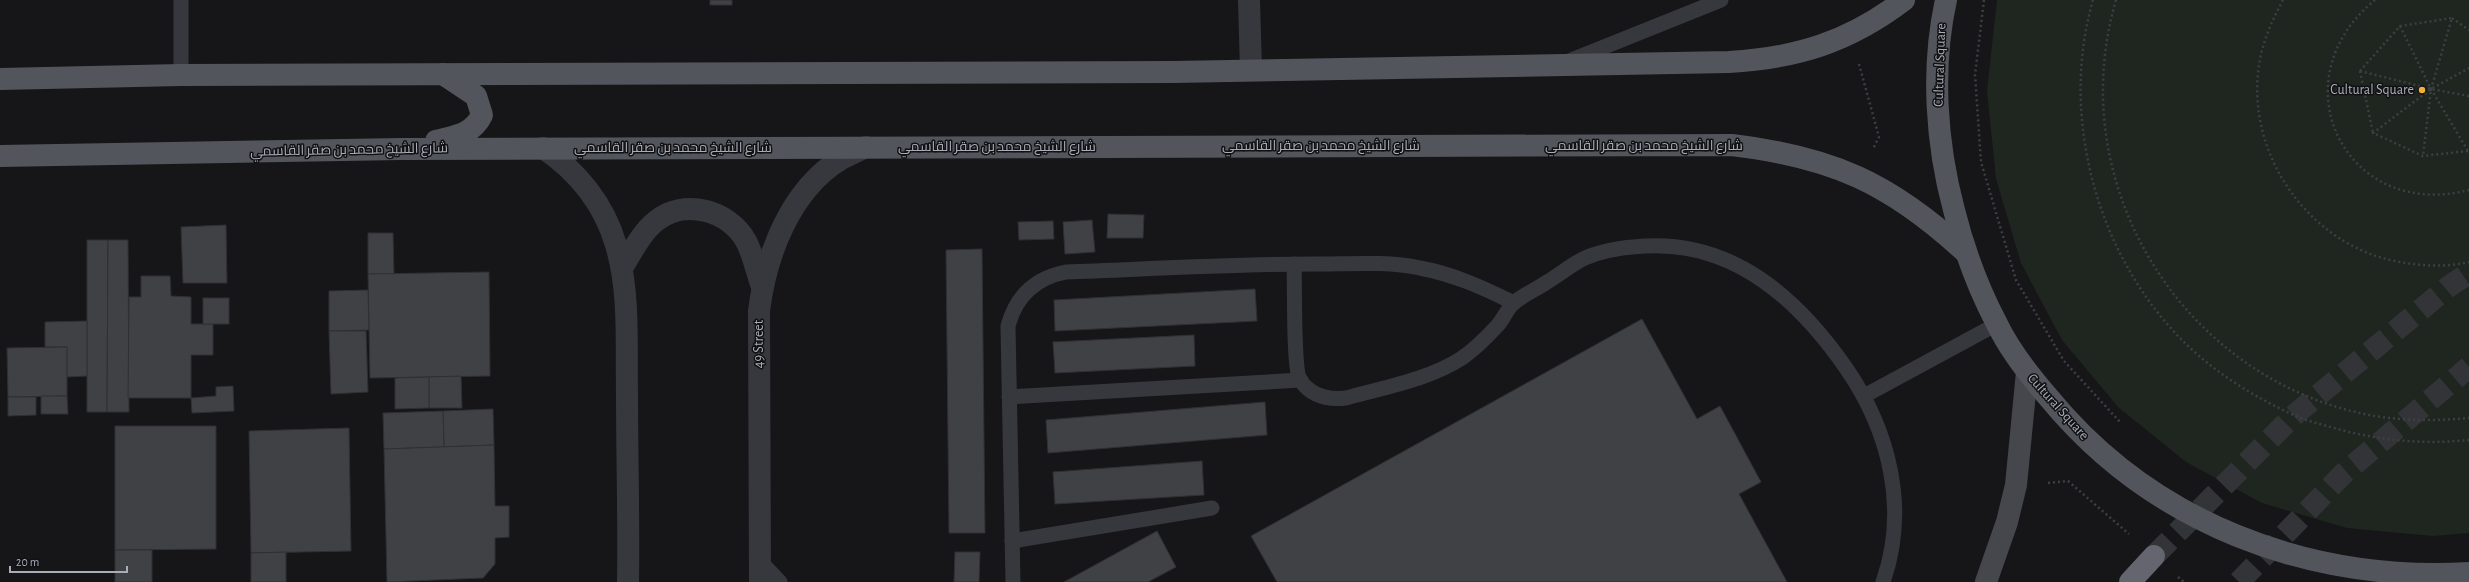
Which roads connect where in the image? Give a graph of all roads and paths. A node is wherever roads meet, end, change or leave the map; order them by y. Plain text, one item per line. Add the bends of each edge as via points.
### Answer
1 (181, 0) edge
2 (1249, 0) edge
3 (1720, 0) edge
4 (1904, 0) edge
5 (1946, 0) edge
6 (1984, 0) edge
7 (2093, 0) edge
8 (2116, 0) edge
9 (2282, 0) edge
10 (2375, 0) edge
11 (2452, 18) junction
12 (2400, 26) junction
13 (2469, 30) edge
14 (1848, 35) junction
15 (1559, 64) junction
16 (2469, 68) edge
17 (1251, 70) junction
18 (2360, 71) junction
19 (443, 74) junction
20 (182, 75) junction
21 (0, 79) edge
22 (2431, 89) junction
23 (2469, 96) edge
24 (2373, 133) junction
25 (543, 148) junction
26 (866, 148) junction
27 (401, 149) junction
28 (2468, 150) edge
29 (0, 156) edge
30 (2423, 156) junction
31 (1858, 176) junction
32 (2469, 190) edge
33 (1964, 251) junction
34 (2469, 262) edge
35 (1294, 264) junction
36 (622, 268) junction
37 (762, 287) junction
38 (1514, 303) junction
39 (1997, 324) junction
40 (2027, 372) junction
41 (1300, 380) junction
42 (1864, 396) junction
43 (1009, 397) junction
44 (2469, 418) edge
45 (2125, 428) dead end
46 (2469, 440) edge
47 (2016, 485) junction
48 (1212, 508) dead end
49 (1012, 541) junction
50 (2154, 556) junction
51 (760, 571) edge
52 (2469, 573) edge
53 (2390, 578) edge
54 (625, 579) edge
55 (780, 582) edge
56 (1013, 582) edge
57 (1883, 582) edge
58 (1986, 582) edge
59 (2130, 582) edge
60 (2184, 582) edge

1 - 20 lane
2 - 17 street
3 - 15 lane
4 - 14 main road via 1887,13
5 - 33 main road, Cultural Square via 1942,19 1937,97 1944,175
6 - 45 path via 1975,75 1980,162 2016,280 2064,361
7 - 46 path via 2086,24 2080,92 2087,162 2107,227 2140,288 2184,342 2237,385 2298,418 2365,437 2433,443
8 - 44 path via 2108,28 2102,93 2109,157 2128,219 2158,276 2200,326 2250,366 2307,396 2369,415 2433,421
9 - 34 path via 2269,26 2260,60 2258,94 2262,127 2272,160 2288,190 2310,216 2336,237 2366,252 2399,263 2433,266
10 - 32 path via 2357,15 2343,33 2333,54 2327,94 2330,114 2337,133 2346,151 2360,166 2376,179 2394,188 2432,196
11 - 12 path
11 - 13 path
11 - 22 path
12 - 18 path
12 - 22 path
14 - 15 main road via 1796,54 1762,60
14 - 31 path via 1862,73 1879,137
15 - 17 main road
16 - 22 path
17 - 19 main road
18 - 22 path
18 - 24 path
19 - 20 main road
19 - 27 main road via 476,96 482,115 477,125 464,134
20 - 21 main road
22 - 23 path
22 - 24 path
22 - 28 path
22 - 30 path
24 - 30 path
25 - 26 main road, شارع الشيخ محمد بن صقر القاسمي
25 - 27 main road, شارع الشيخ محمد بن صقر القاسمي
25 - 36 street via 562,161 594,199 613,238
26 - 31 main road, شارع الشيخ محمد بن صقر القاسمي via 1732,145 1775,150 1818,160
26 - 37 street, 49 Street via 840,160 817,180 797,203 781,230 769,258
27 - 29 main road, شارع الشيخ محمد بن صقر القاسمي
28 - 30 path
31 - 33 main road, شارع الشيخ محمد بن صقر القاسمي via 1897,197 1932,222
33 - 39 main road, Cultural Square
35 - 38 lane via 1387,264 1420,268 1484,288
35 - 41 lane via 1297,372
35 - 43 lane via 1066,272 1052,275 1028,290 1012,312 1008,326
36 - 37 street via 642,236 656,221 674,211 695,208 716,213 734,224 746,241
36 - 54 street via 626,330
37 - 51 street, 49 Street via 759,311
38 - 41 lane via 1482,342 1462,358 1423,377 1346,398 1333,399 1309,390
38 - 42 lane via 1585,258 1609,251 1659,245 1685,247 1709,253 1756,274 1791,304 1827,342
39 - 40 main road, Cultural Square
39 - 42 lane
40 - 47 street
40 - 53 main road, Cultural Square via 2073,428 2127,476 2188,515 2253,546 2322,565
41 - 43 lane
42 - 57 lane via 1887,452 1893,483 1895,513 1892,544
43 - 49 lane
47 - 50 path via 2068,482
47 - 58 street via 2008,522
48 - 49 lane
49 - 56 lane
50 - 59 highway
50 - 60 path
51 - 55 lane
52 - 53 main road, Cultural Square

